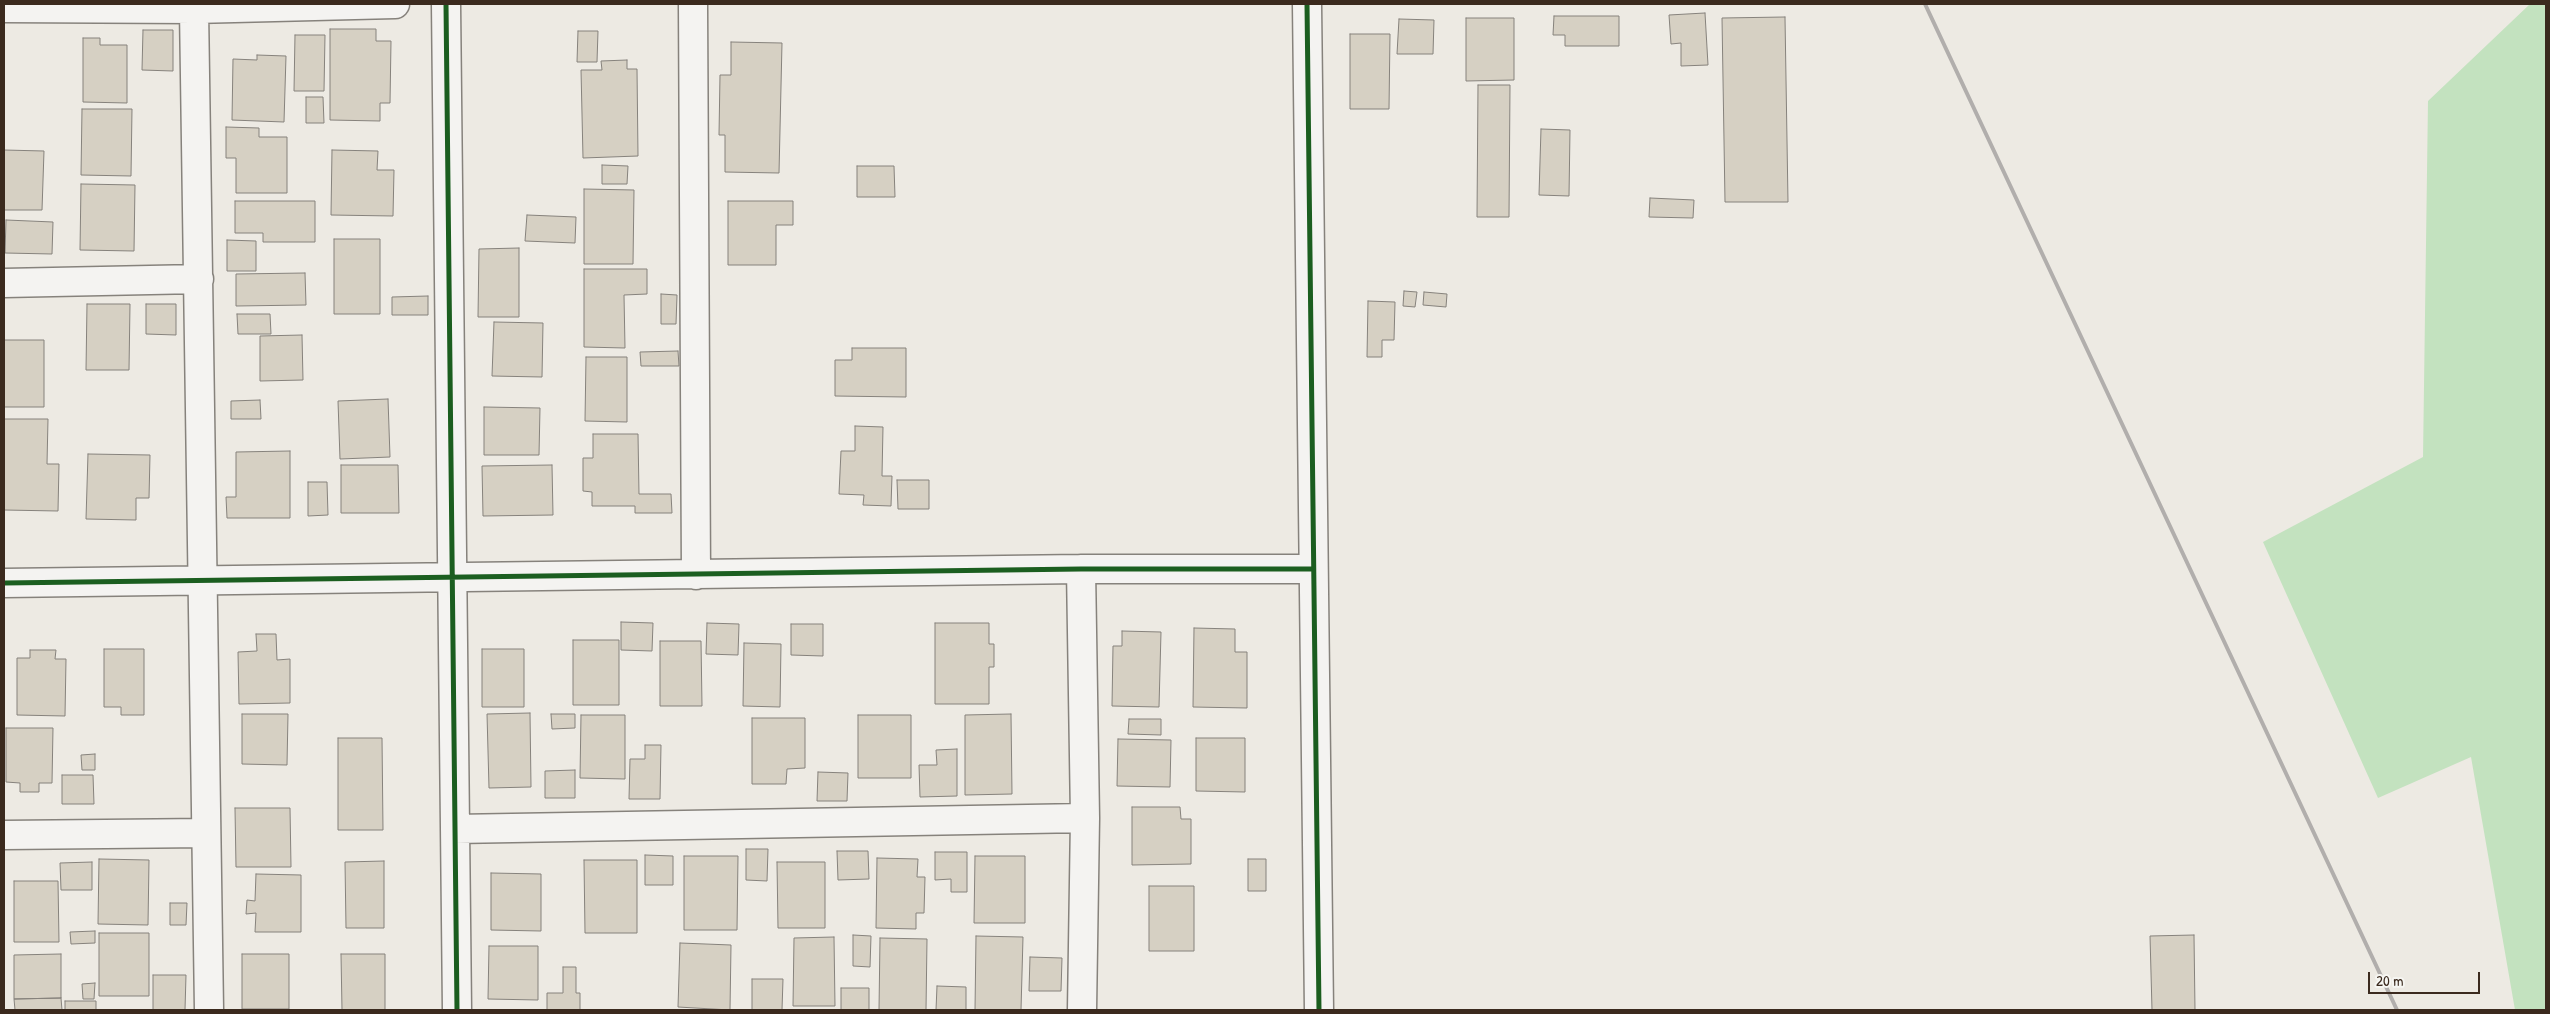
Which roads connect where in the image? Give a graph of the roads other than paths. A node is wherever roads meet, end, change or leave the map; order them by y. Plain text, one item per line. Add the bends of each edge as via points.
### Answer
1 (395, 4) edge
2 (446, 4) edge
3 (693, 4) edge
4 (1307, 4) edge
5 (4, 8) edge
6 (194, 9) junction
7 (199, 279) junction
8 (4, 283) edge
9 (1081, 569) junction
10 (1313, 569) junction
11 (696, 575) junction
12 (452, 576) junction
13 (203, 580) junction
14 (4, 583) edge
15 (1084, 818) junction
16 (455, 829) junction
17 (206, 833) junction
18 (4, 835) edge
19 (209, 1010) edge
20 (457, 1010) edge
21 (1082, 1010) edge
22 (1319, 1010) edge

1 - 6 street
2 - 12 street
3 - 11 street
4 - 10 street
5 - 6 street
6 - 7 street
7 - 8 street
7 - 13 street
9 - 10 street
9 - 11 street
9 - 15 street
10 - 22 street
11 - 12 street
12 - 13 street
12 - 16 street
13 - 14 street
13 - 17 street
15 - 16 street
15 - 21 street
16 - 20 street
17 - 18 street
17 - 19 street

